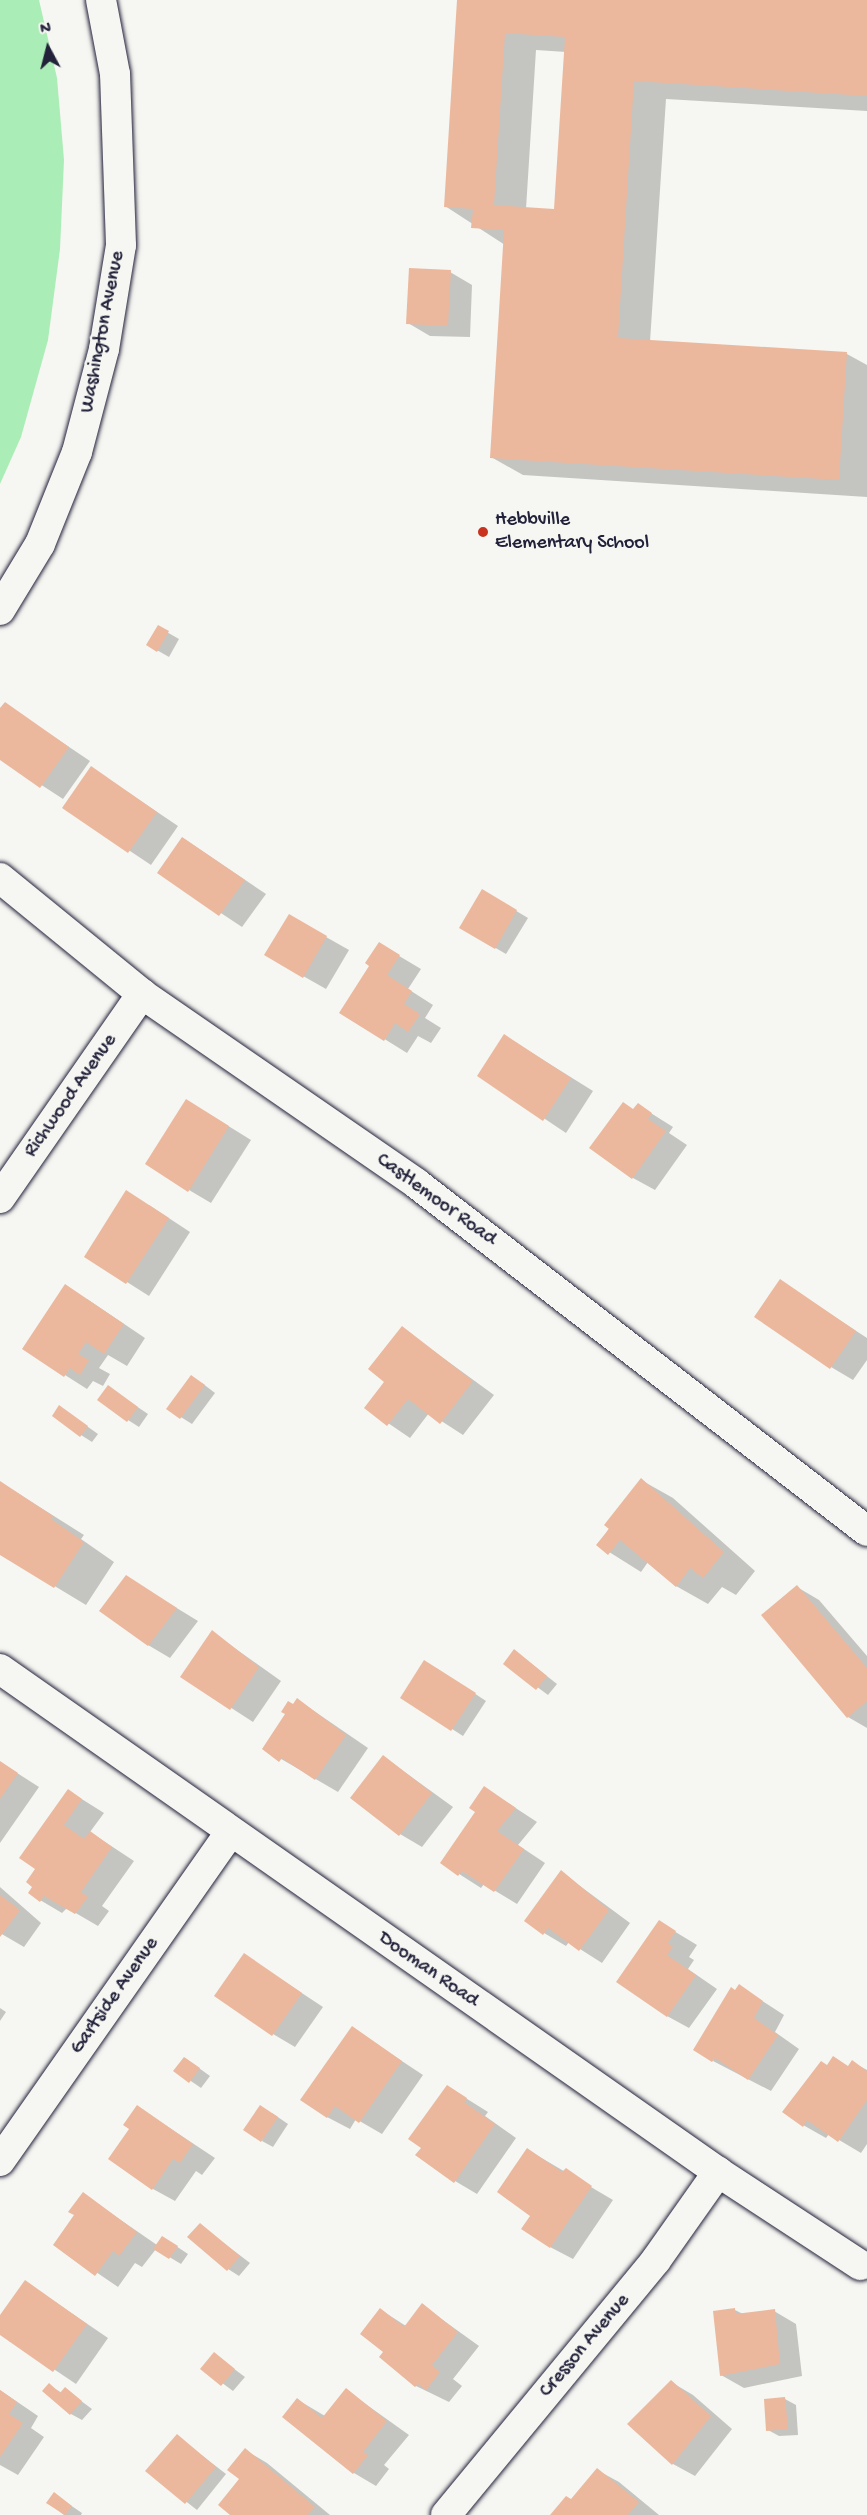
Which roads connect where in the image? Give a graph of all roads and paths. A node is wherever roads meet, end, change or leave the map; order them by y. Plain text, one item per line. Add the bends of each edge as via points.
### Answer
1 (101, 0) edge
2 (0, 610) edge
3 (0, 878) edge
4 (142, 994) junction
5 (0, 1198) edge
6 (867, 1531) edge
7 (0, 1669) edge
8 (230, 1832) junction
9 (0, 2161) edge
10 (718, 2172) junction
11 (860, 2265) dead end
12 (446, 2515) edge

1 - 2 street, Washington Avenue via 116,74 121,245 104,349 77,452 40,544
3 - 4 street, Castlemoor Road
4 - 5 street, Richwood Avenue
4 - 6 street, Castlemoor Road via 417,1184
7 - 8 street, Dooman Road
8 - 9 street, Gartside Avenue
8 - 10 street, Dooman Road
10 - 11 street, Dooman Road
10 - 12 street, Cresson Avenue via 656,2260

